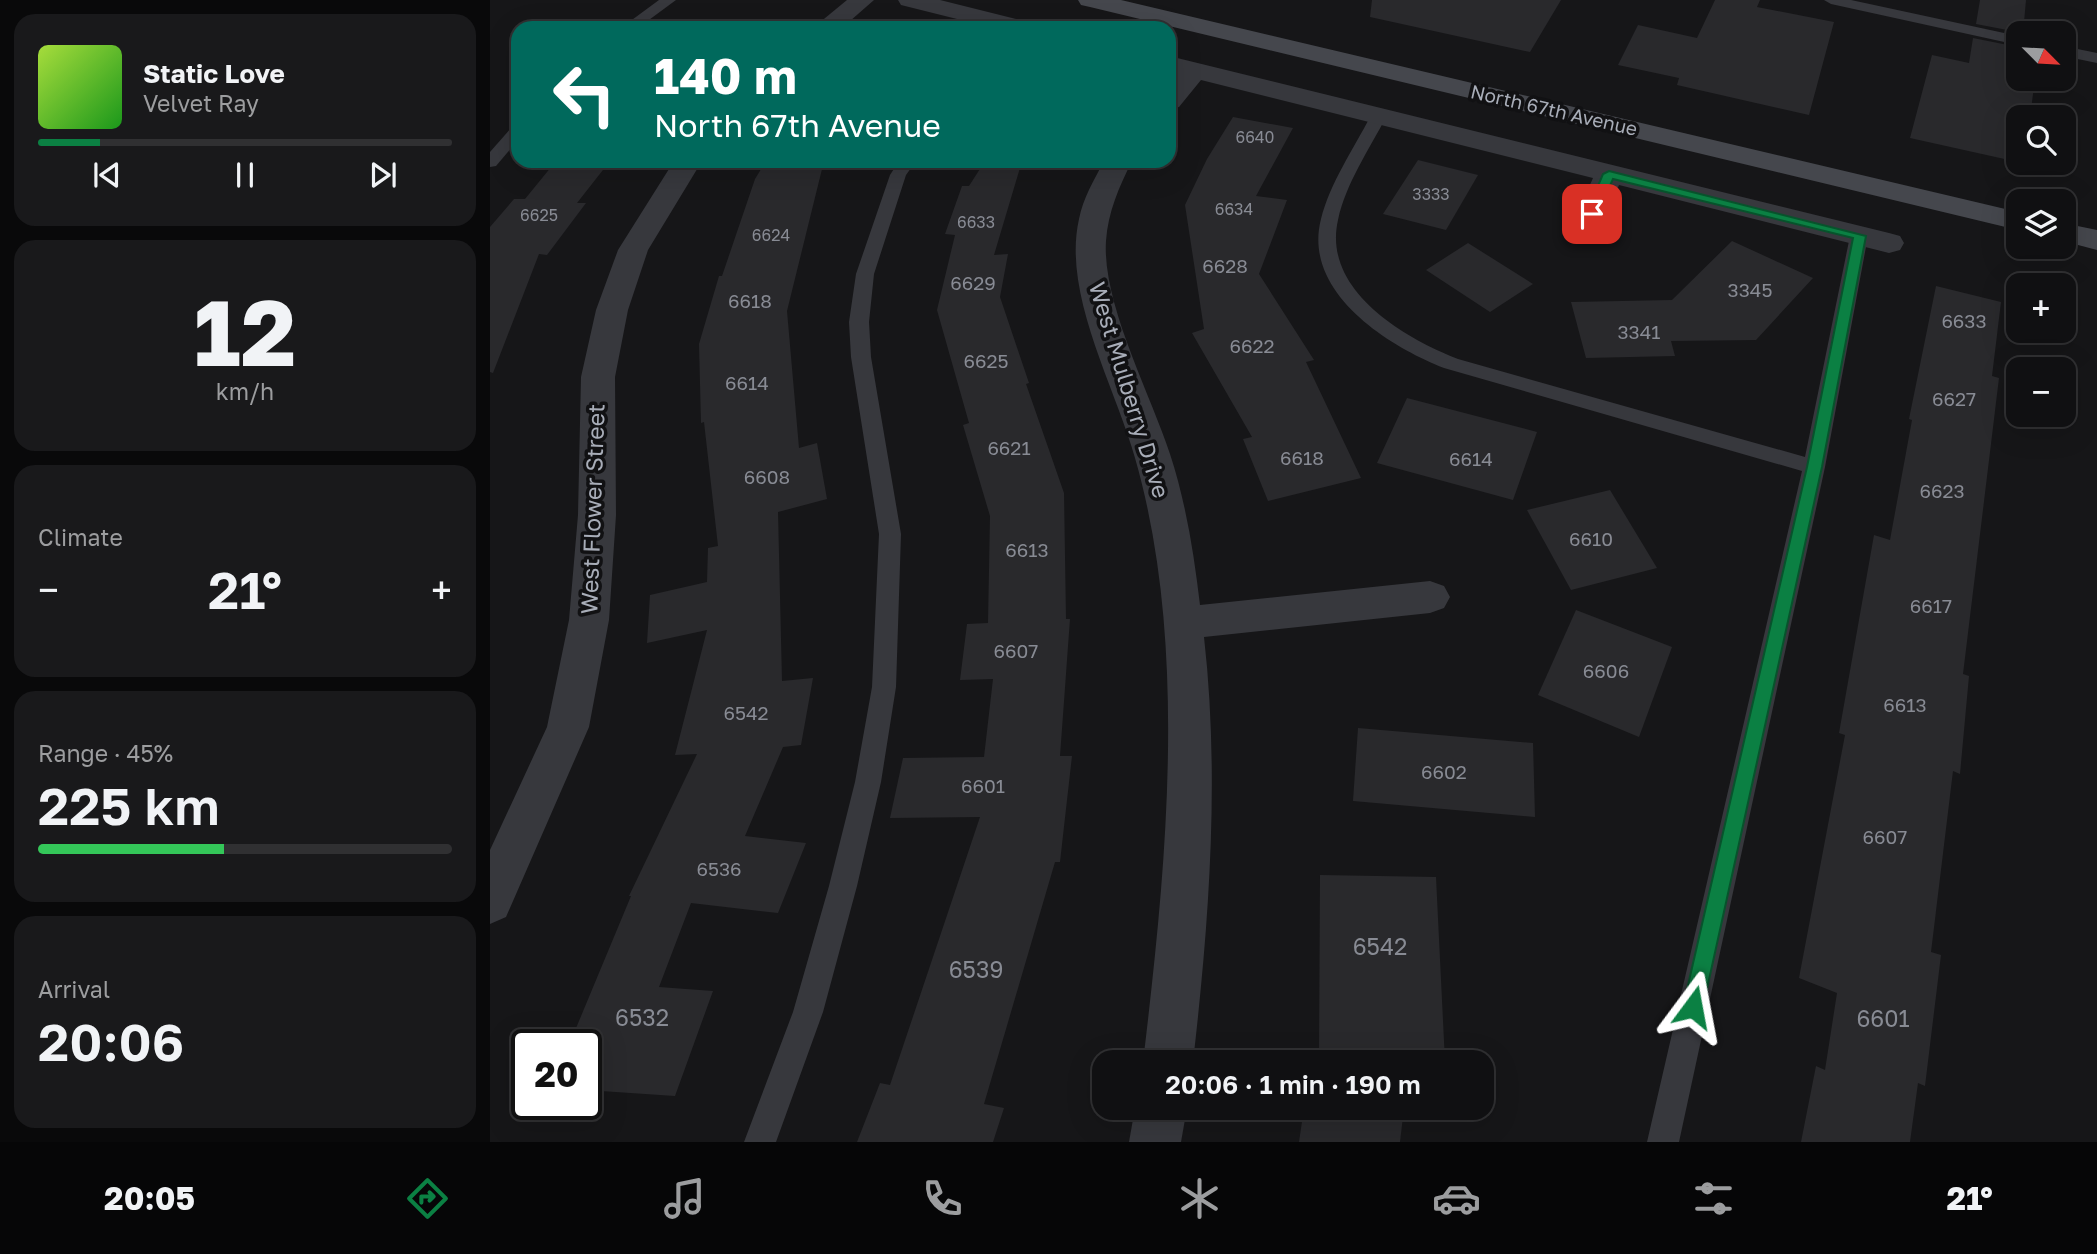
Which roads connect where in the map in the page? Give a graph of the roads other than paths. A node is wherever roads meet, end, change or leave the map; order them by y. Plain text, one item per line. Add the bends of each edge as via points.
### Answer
1 (669, 0) edge
2 (862, 0) edge
3 (910, 0) edge
4 (1090, 0) edge
5 (1831, 0) edge
6 (638, 21) edge
7 (835, 21) edge
8 (995, 21) edge
9 (2006, 38) edge
10 (2076, 54) edge
11 (2097, 58) edge
12 (1182, 68) edge
13 (1378, 117) junction
14 (511, 138) edge
15 (490, 162) edge
16 (684, 168) edge
17 (903, 168) edge
18 (1114, 168) edge
19 (1609, 174) junction
20 (2006, 218) edge
21 (1583, 234) dead end
22 (2076, 235) edge
23 (1859, 236) junction
24 (2097, 240) edge
25 (1889, 243) dead end
26 (1814, 467) junction
27 (1430, 597) dead end
28 (1182, 623) junction
29 (490, 901) edge
30 (1169, 1050) edge
31 (1159, 1120) edge
32 (761, 1142) edge
33 (1154, 1142) edge
34 (1663, 1142) edge

1 - 6 lane
2 - 7 street
3 - 8 street
4 - 20 main road, North 67th Avenue
5 - 9 lane
10 - 11 lane
12 - 13 street
13 - 19 street
13 - 26 lane via 1341,188 1326,233 1331,263 1350,297 1384,325 1423,351 1468,366
14 - 15 lane
16 - 29 street, West Flower Street via 633,250 612,310 598,377 597,515 589,620 568,727
17 - 32 lane via 865,274 859,322 890,534 884,687 839,899 808,1012
18 - 28 street, West Mulberry Drive via 1093,220 1090,263 1097,304 1165,502
19 - 21 street
19 - 23 street
22 - 24 main road
23 - 25 street
23 - 26 lane
26 - 34 lane
27 - 28 street
28 - 30 street, West Mulberry Drive via 1190,701 1190,816
31 - 33 street

